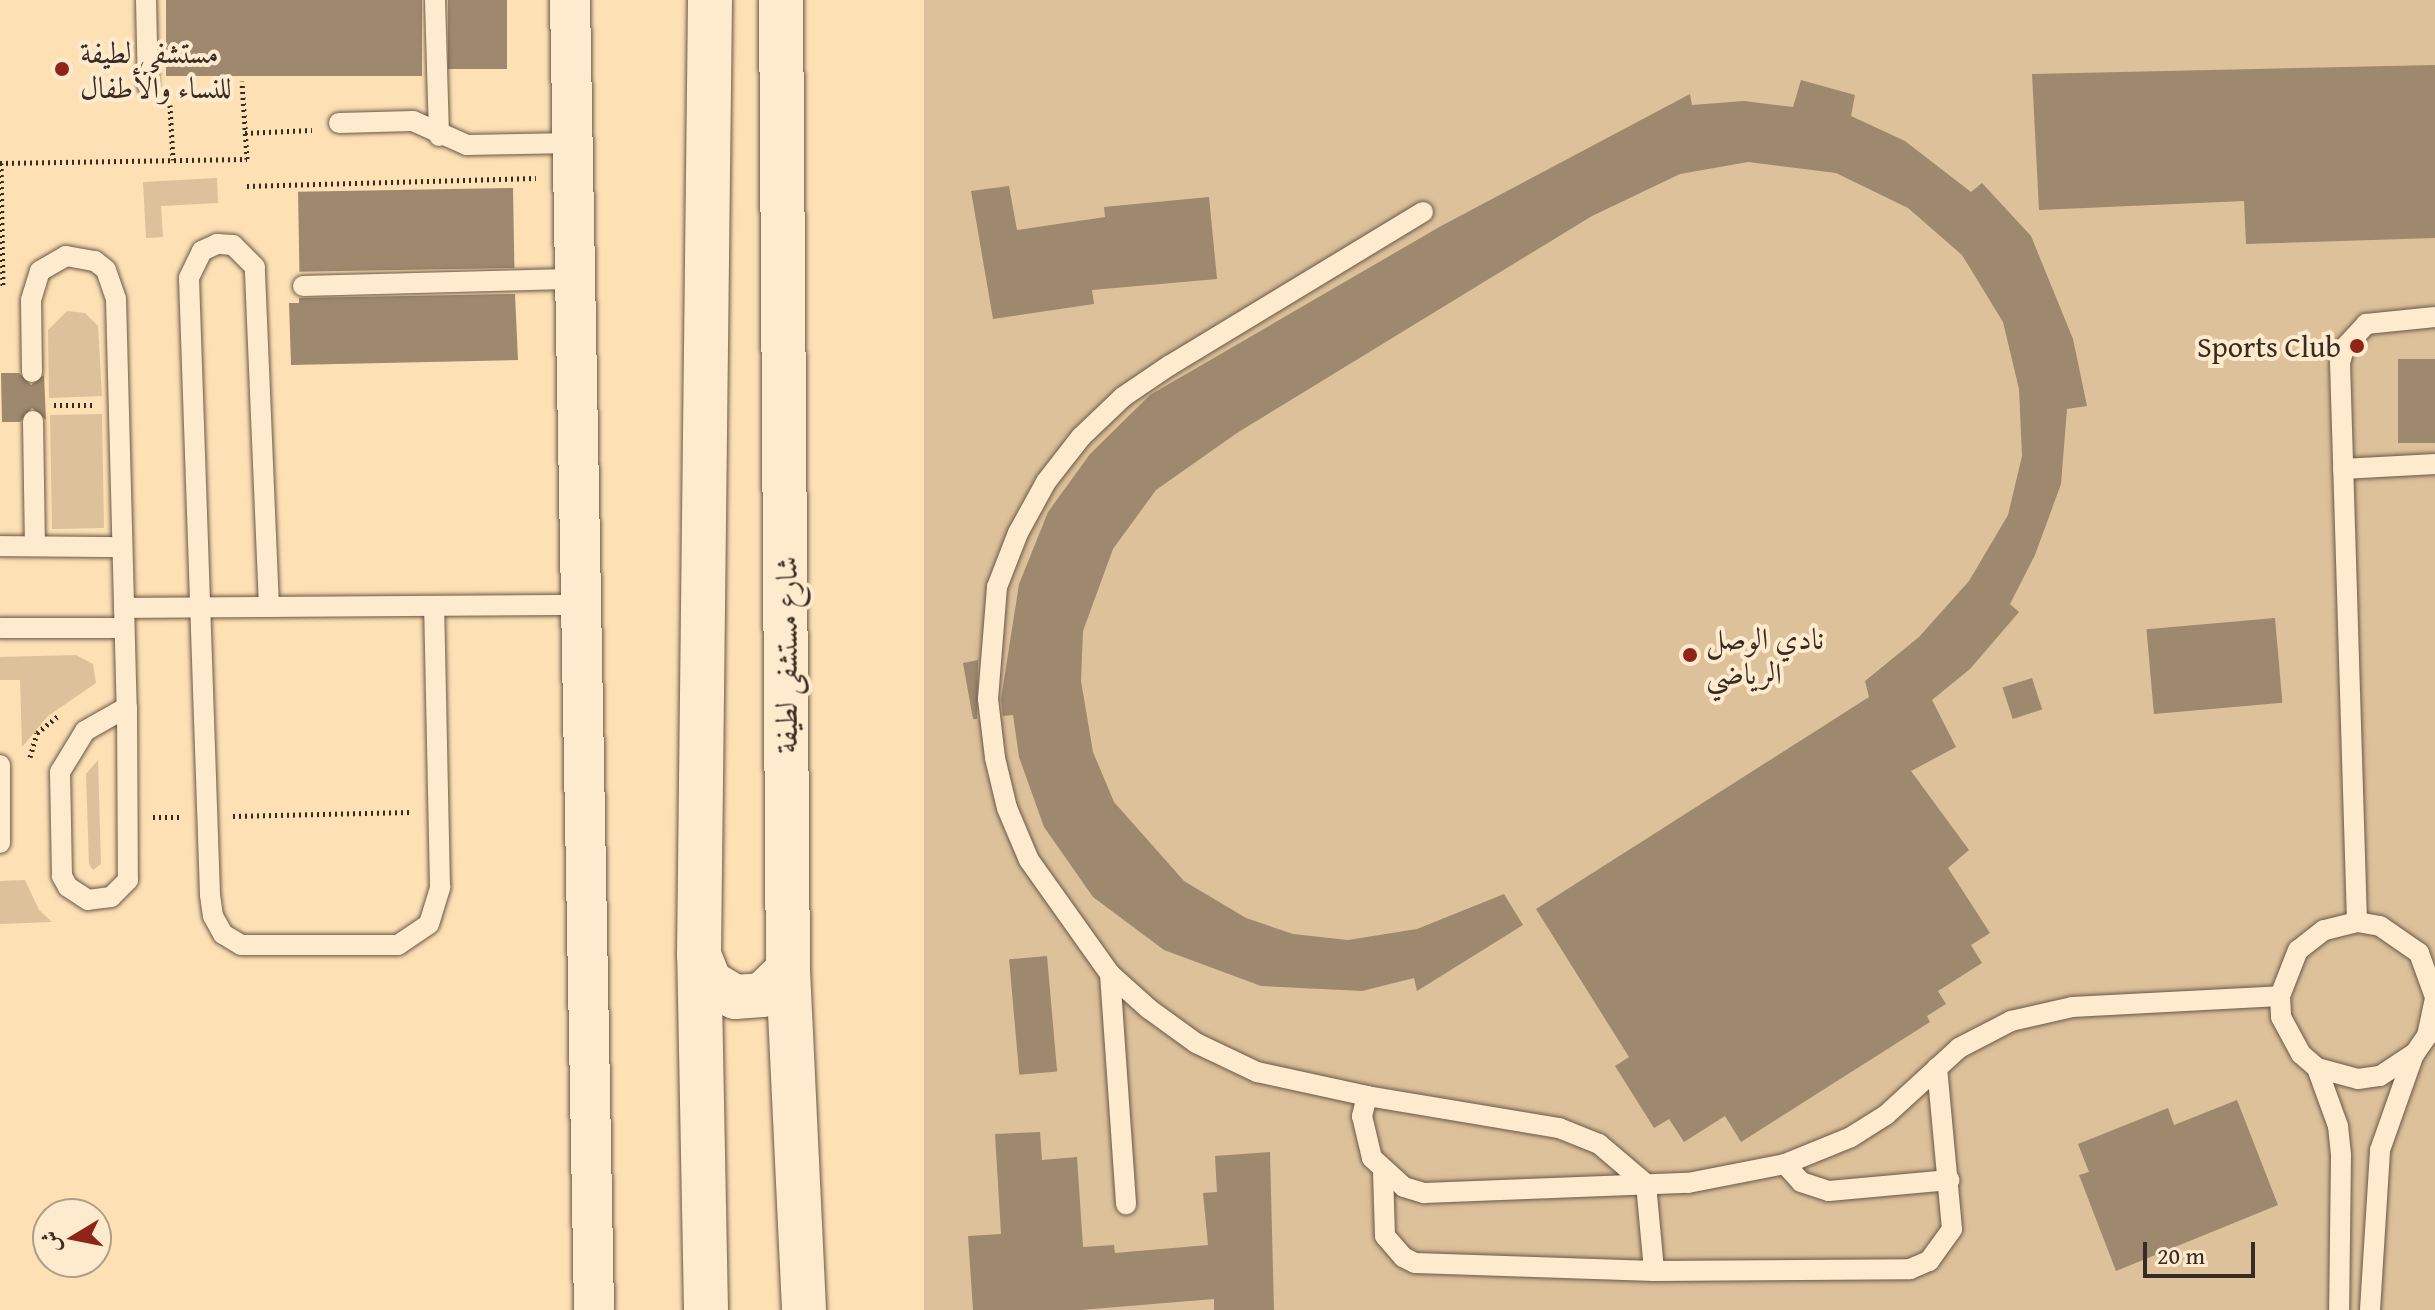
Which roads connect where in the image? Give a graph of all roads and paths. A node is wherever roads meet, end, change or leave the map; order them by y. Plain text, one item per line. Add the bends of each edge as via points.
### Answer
1 (146, 0) edge
2 (435, 0) edge
3 (570, 0) edge
4 (710, 0) edge
5 (781, 0) edge
6 (242, 81) dead end
7 (148, 86) joint
8 (339, 123) joint
9 (245, 133) junction
10 (439, 136) junction
11 (173, 160) junction
12 (573, 160) junction
13 (0, 163) edge
14 (247, 186) dead end
15 (1, 190) edge
16 (1423, 212) dead end
17 (576, 279) junction
18 (303, 286) dead end
19 (3, 296) dead end
20 (2435, 317) edge
21 (32, 372) dead end
22 (119, 404) junction
23 (39, 413) joint
24 (2435, 464) edge
25 (2343, 469) junction
26 (0, 546) edge
27 (35, 546) junction
28 (122, 547) junction
29 (584, 605) junction
30 (434, 606) junction
31 (269, 607) junction
32 (201, 608) junction
33 (124, 618) junction
34 (0, 628) edge
35 (127, 707) junction
36 (66, 711) dead end
37 (0, 765) edge
38 (30, 769) dead end
39 (0, 843) edge
40 (2357, 922) junction
41 (699, 955) junction
42 (788, 970) junction
43 (2433, 973) edge
44 (1110, 974) junction
45 (2280, 996) junction
46 (2435, 998) edge
47 (2415, 1053) junction
48 (1937, 1068) junction
49 (2317, 1068) junction
50 (1367, 1096) junction
51 (1785, 1164) junction
52 (1383, 1172) junction
53 (1950, 1180) junction
54 (1646, 1184) junction
55 (1126, 1204) dead end
56 (1654, 1271) junction
57 (594, 1310) edge
58 (706, 1310) edge
59 (804, 1310) edge
60 (2339, 1310) edge
61 (2370, 1310) edge

1 - 7 lane
2 - 10 lane
3 - 12 street
4 - 41 main road
5 - 42 main road, شارع مستشفى لطيفة
6 - 9 path
7 - 11 path via 169,85
8 - 9 path via 313,130
8 - 10 lane via 413,121
9 - 11 path via 247,159
10 - 12 lane
11 - 13 path
12 - 14 path
12 - 17 street
13 - 15 path
15 - 19 path
16 - 44 lane via 1123,397 1081,437 1046,482 1018,533 997,587 989,643 995,758 1007,808 1029,860
17 - 18 lane
17 - 29 street
20 - 25 lane via 2366,324 2344,348
21 - 22 lane via 33,285 51,261 81,255 106,270 114,284
22 - 23 path
22 - 28 lane
23 - 27 lane
24 - 25 lane
25 - 40 lane
26 - 27 lane
27 - 28 lane
28 - 33 lane
29 - 30 lane
29 - 57 street
30 - 31 lane
30 - 32 lane via 440,887 429,924 398,945 261,949 223,934 213,916
31 - 32 lane
31 - 32 lane via 255,267 240,249 217,244 202,251 189,278
32 - 33 lane
33 - 34 lane
33 - 35 lane
35 - 35 lane via 85,731 60,772 62,876 68,887 88,900 111,897 128,880
36 - 38 path via 37,733
37 - 39 lane
40 - 43 lane via 2402,936
40 - 45 lane via 2324,930 2298,950
41 - 42 main road via 710,982 735,997 762,995
41 - 58 main road
42 - 59 main road, شارع مستشفى لطيفة
43 - 46 lane
44 - 50 lane via 1196,1043 1257,1072
44 - 55 lane
45 - 48 lane via 2040,1013 1984,1032
45 - 49 lane via 2289,1037
46 - 47 lane via 2427,1036
47 - 49 lane via 2380,1076 2358,1079
47 - 61 lane via 2380,1150
48 - 51 lane via 1886,1115
48 - 53 lane
49 - 60 lane via 2338,1126 2341,1156
50 - 52 lane via 1364,1138
50 - 54 lane via 1579,1134 1616,1155
51 - 53 lane via 1801,1182 1829,1191
51 - 54 lane via 1739,1176
52 - 54 lane via 1424,1193
52 - 56 lane via 1385,1236 1415,1263
53 - 56 lane via 1952,1229 1929,1261 1910,1269
54 - 56 lane

